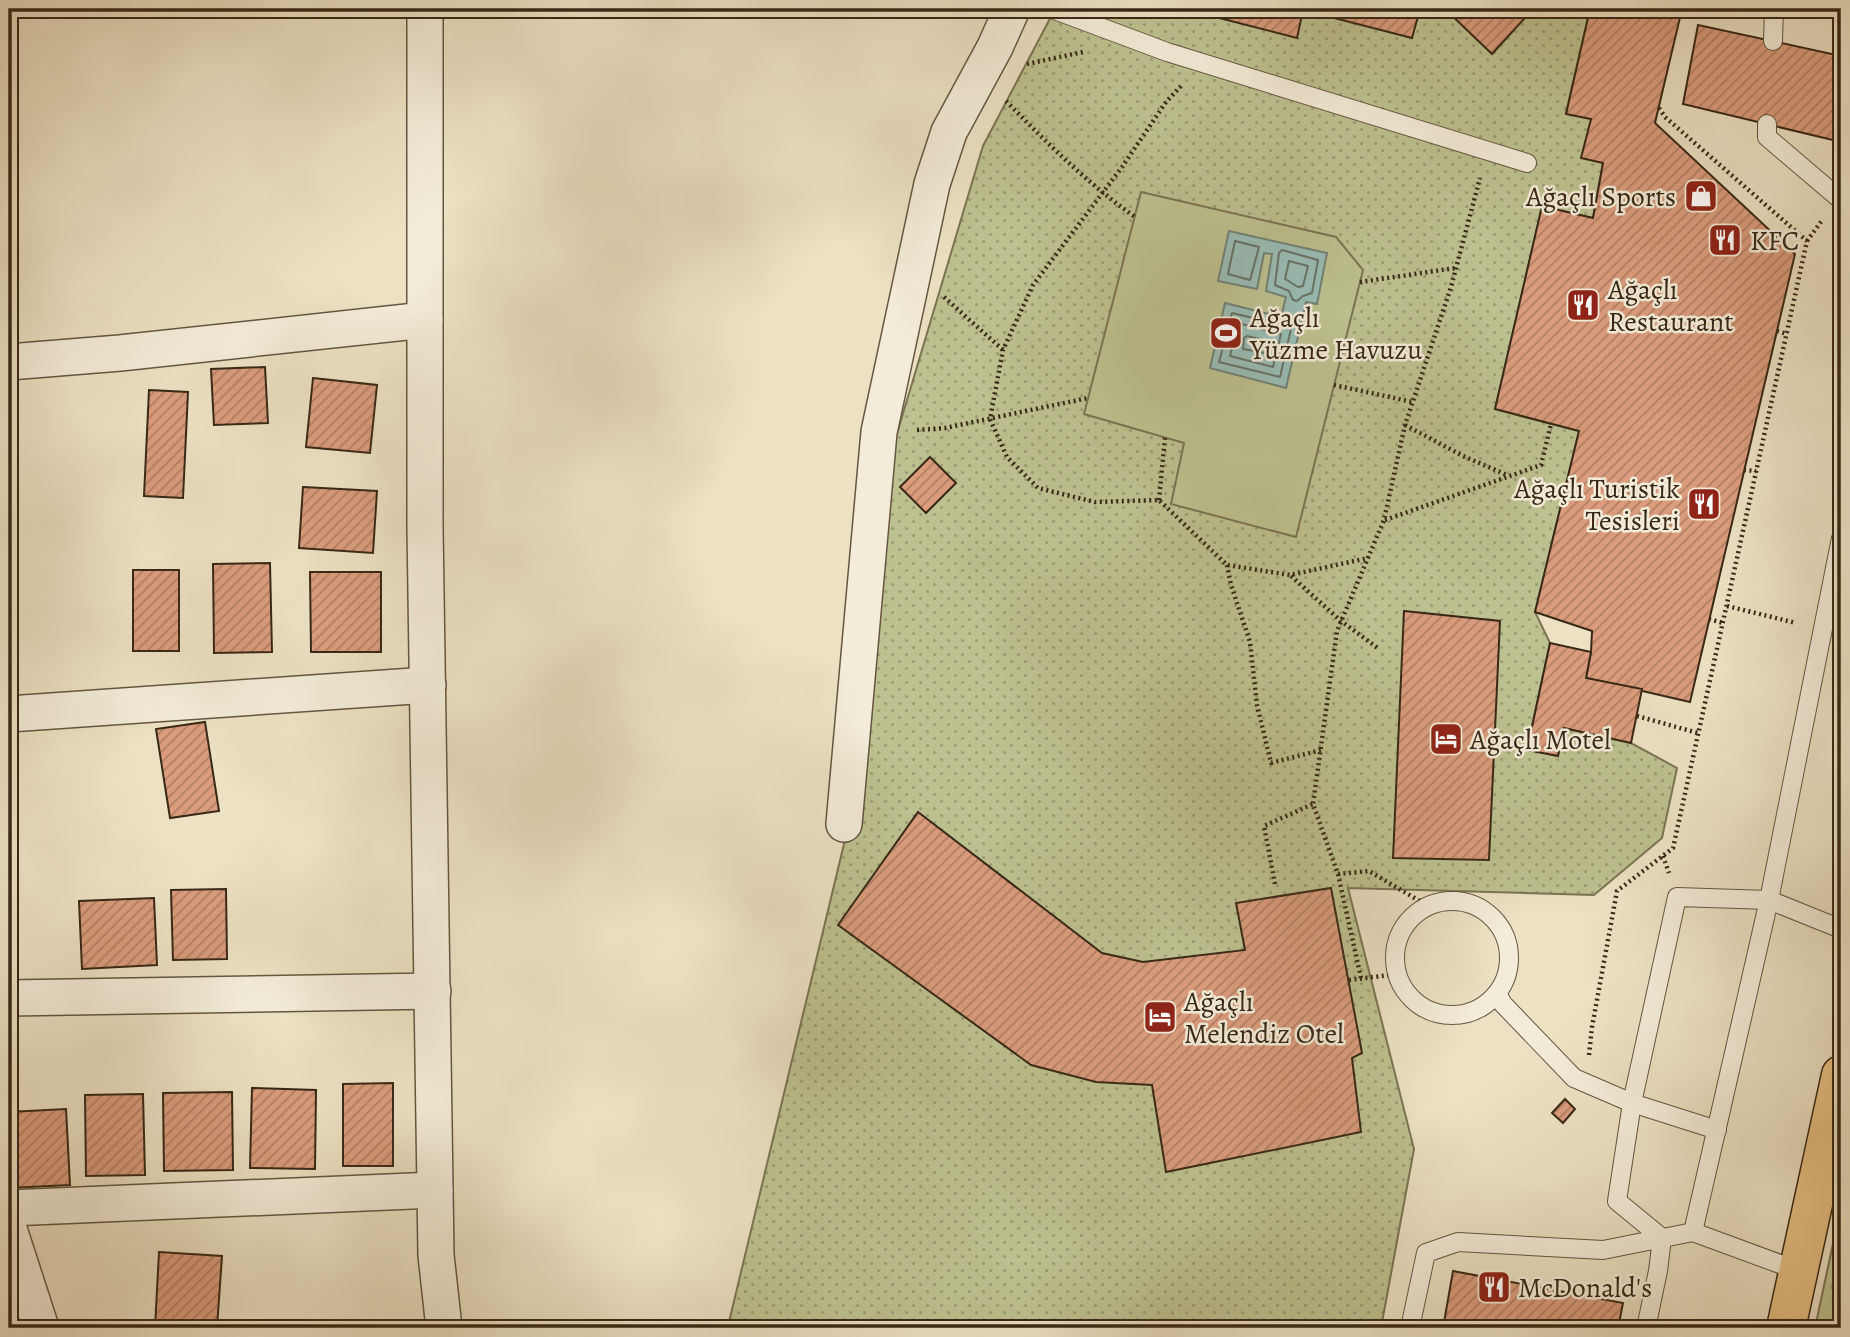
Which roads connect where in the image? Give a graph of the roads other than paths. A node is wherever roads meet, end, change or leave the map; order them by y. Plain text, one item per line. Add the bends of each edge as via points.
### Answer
1 (425, 9) edge
2 (1012, 9) edge
3 (1052, 9) edge
4 (1774, 9) edge
5 (1773, 41) dead end
6 (1767, 124) dead end
7 (1527, 163) dead end
8 (1841, 200) edge
9 (425, 320) junction
10 (9, 362) edge
11 (1841, 538) edge
12 (428, 685) junction
13 (9, 714) edge
14 (844, 824) dead end
15 (1769, 900) junction
16 (1841, 929) edge
17 (433, 991) junction
18 (1497, 994) junction
19 (9, 999) edge
20 (1841, 1075) edge
21 (1632, 1103) junction
22 (1717, 1130) junction
23 (435, 1190) junction
24 (9, 1208) edge
25 (9, 1229) edge
26 (1693, 1232) junction
27 (1662, 1238) junction
28 (1799, 1271) junction
29 (41, 1328) edge
30 (444, 1328) edge
31 (1410, 1328) edge
32 (1646, 1328) edge
33 (1786, 1328) edge

1 - 9 street
2 - 14 street via 949,132 932,184 879,432
3 - 7 lane via 1186,58
4 - 5 lane
6 - 8 lane via 1767,138
9 - 10 street
9 - 12 street
11 - 15 lane
12 - 13 street
12 - 17 street
15 - 16 lane
15 - 21 lane via 1677,897
15 - 22 lane
17 - 19 street
17 - 23 street
18 - 18 lane via 1510,951 1505,933 1480,907 1445,900 1413,916 1402,929 1395,965 1400,982 1425,1008 1459,1015 1477,1010
18 - 21 lane via 1574,1078
20 - 28 highway
21 - 22 lane
21 - 27 lane via 1617,1201
22 - 26 lane
23 - 24 street
23 - 30 street
25 - 29 street
26 - 27 lane
26 - 28 lane
27 - 31 lane via 1603,1250 1458,1242 1426,1253
27 - 32 lane
28 - 33 highway

